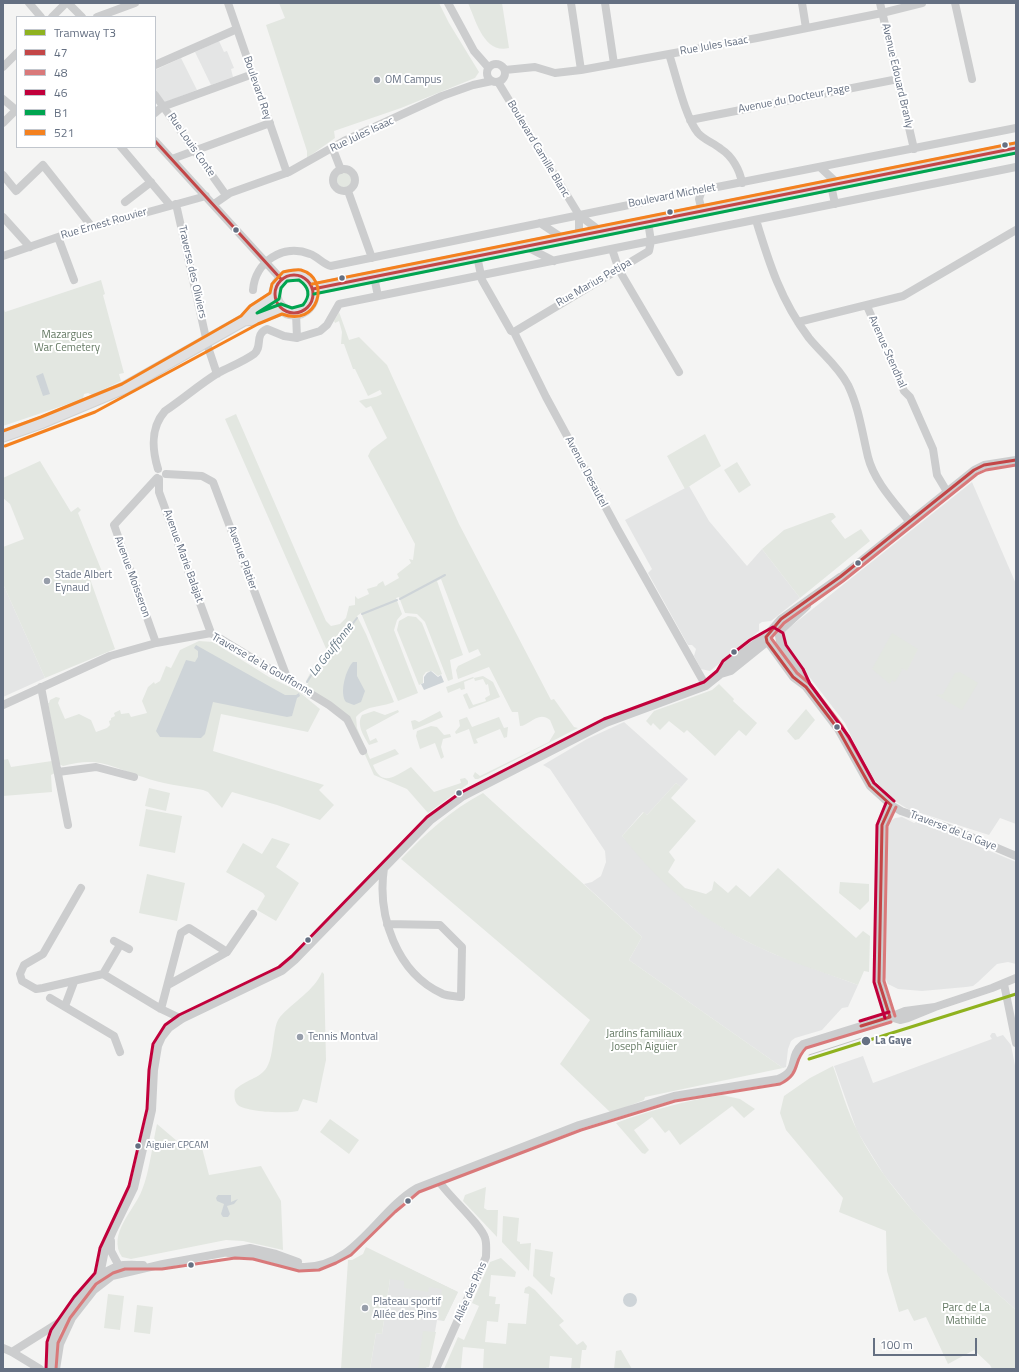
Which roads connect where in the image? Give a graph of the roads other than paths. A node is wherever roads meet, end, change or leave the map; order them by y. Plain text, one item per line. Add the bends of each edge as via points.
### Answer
1 (29, 3) edge
2 (67, 3) edge
3 (135, 3) edge
4 (228, 3) edge
5 (448, 3) edge
6 (571, 3) edge
7 (605, 3) edge
8 (802, 3) edge
9 (880, 3) edge
10 (922, 3) edge
11 (955, 3) edge
12 (882, 13) junction
13 (40, 16) edge
14 (53, 16) edge
15 (81, 16) edge
16 (100, 16) edge
17 (806, 28) junction
18 (237, 29) junction
19 (16, 54) edge
20 (669, 54) junction
21 (614, 64) junction
22 (156, 65) edge
23 (3, 67) edge
24 (488, 67) junction
25 (505, 70) junction
26 (581, 70) junction
27 (252, 74) junction
28 (898, 79) junction
29 (972, 79) dead end
30 (495, 82) junction
31 (156, 96) edge
32 (3, 99) edge
33 (164, 106) junction
34 (156, 112) edge
35 (690, 120) junction
36 (3, 123) edge
37 (270, 123) junction
38 (1016, 128) edge
39 (156, 142) edge
40 (122, 148) edge
41 (1016, 148) edge
42 (914, 149) junction
43 (195, 150) junction
44 (334, 152) dead end
45 (172, 159) junction
46 (1016, 167) edge
47 (821, 168) junction
48 (340, 170) junction
49 (287, 173) junction
50 (3, 175) edge
51 (151, 182) junction
52 (742, 182) junction
53 (835, 185) junction
54 (702, 190) junction
55 (348, 191) junction
56 (226, 195) junction
57 (206, 196) junction
58 (126, 202) dead end
59 (214, 204) junction
60 (835, 204) junction
61 (173, 205) junction
62 (702, 211) junction
63 (579, 215) junction
64 (3, 217) edge
65 (756, 220) junction
66 (648, 222) junction
67 (540, 223) junction
68 (92, 227) junction
69 (1016, 230) edge
70 (600, 231) junction
71 (579, 236) junction
72 (58, 237) junction
73 (564, 239) junction
74 (651, 241) junction
75 (525, 246) junction
76 (30, 247) junction
77 (612, 249) junction
78 (3, 256) edge
79 (477, 256) junction
80 (372, 258) junction
81 (266, 261) junction
82 (554, 261) junction
83 (619, 270) junction
84 (481, 275) junction
85 (374, 277) junction
86 (281, 279) junction
87 (74, 280) dead end
88 (313, 289) junction
89 (253, 290) dead end
90 (275, 296) junction
91 (378, 296) junction
92 (867, 306) junction
93 (282, 309) junction
94 (296, 313) junction
95 (244, 320) junction
96 (798, 322) junction
97 (514, 332) junction
98 (297, 338) junction
99 (207, 341) junction
100 (679, 372) dead end
101 (217, 374) junction
102 (3, 436) edge
103 (1016, 460) edge
104 (158, 469) junction
105 (166, 474) junction
106 (158, 479) junction
107 (946, 490) junction
108 (909, 521) junction
109 (840, 577) junction
110 (210, 632) junction
111 (768, 638) junction
112 (779, 638) junction
113 (156, 643) junction
114 (288, 680) junction
115 (706, 686) junction
116 (41, 687) junction
117 (806, 687) junction
118 (3, 705) edge
119 (362, 751) dead end
120 (58, 772) junction
121 (134, 777) dead end
122 (891, 805) junction
123 (68, 825) dead end
124 (1016, 856) edge
125 (384, 868) junction
126 (81, 888) dead end
127 (253, 914) dead end
128 (387, 924) junction
129 (129, 949) dead end
130 (227, 952) junction
131 (103, 974) junction
132 (1016, 978) edge
133 (1016, 981) edge
134 (74, 982) junction
135 (1004, 984) junction
136 (168, 985) junction
137 (50, 998) dead end
138 (65, 1006) junction
139 (161, 1008) junction
140 (890, 1017) junction
141 (182, 1019) junction
142 (1016, 1043) edge
143 (120, 1052) dead end
144 (438, 1180) junction
145 (112, 1231) junction
146 (163, 1264) junction
147 (119, 1266) junction
148 (100, 1275) junction
149 (114, 1276) junction
150 (52, 1330) junction
151 (60, 1344) junction
152 (3, 1348) edge
153 (12, 1352) junction
154 (34, 1366) edge
155 (40, 1369) edge
156 (54, 1369) edge
157 (436, 1369) edge

1 - 13 street
2 - 14 street
2 - 15 street
3 - 16 street
4 - 18 street, Boulevard Rey
5 - 24 street via 474,51
6 - 26 street
7 - 21 street
8 - 17 street
9 - 12 street, Avenue Edouard Branly
10 - 12 street, Rue Jules Isaac
11 - 29 street
12 - 17 street, Rue Jules Isaac
12 - 28 street, Avenue Edouard Branly
17 - 20 street, Rue Jules Isaac
18 - 22 street
18 - 27 street, Boulevard Rey
19 - 23 street
20 - 21 street, Rue Jules Isaac
20 - 35 street
21 - 26 street, Rue Jules Isaac
24 - 25 street via 497,64
24 - 30 street via 487,77
25 - 26 street, Rue Jules Isaac via 530,68 555,73
25 - 30 street via 503,79
27 - 33 street
27 - 37 street, Boulevard Rey
28 - 35 street, Avenue du Docteur Page
28 - 42 street, Avenue Edouard Branly
30 - 49 street, Rue Jules Isaac via 473,85 442,96 344,141
30 - 63 street, Boulevard Camille Blanc
31 - 33 street, Rue Louis Conte
32 - 36 street via 16,110
33 - 34 street
33 - 43 street, Rue Louis Conte
35 - 52 street via 699,133 723,149 732,159
37 - 43 street
37 - 49 street, Boulevard Rey
38 - 42 street, Boulevard Michelet
39 - 45 street
40 - 51 street
41 - 53 main road, Boulevard Michelet
42 - 47 street, Boulevard Michelet
43 - 45 street
43 - 56 street, Rue Louis Conte
44 - 48 street
45 - 57 street
46 - 60 street
47 - 52 street, Boulevard Michelet
47 - 53 street
48 - 55 street via 334,176 334,183 338,189
48 - 55 street via 349,171 354,176 355,183
49 - 56 street, Rue Jules Isaac
50 - 68 street via 16,191 43,165
51 - 58 street
51 - 61 street
52 - 54 street, Boulevard Michelet
53 - 60 street
53 - 62 main road, Boulevard Michelet
54 - 62 street via 699,199
54 - 63 street, Boulevard Michelet
55 - 80 street
56 - 59 street, Rue Jules Isaac
57 - 59 street
57 - 61 street, Rue Ernest Rouvier
59 - 81 street
60 - 65 street
61 - 68 street, Rue Ernest Rouvier
61 - 99 street, Traverse des Oliviers
62 - 66 main road, Boulevard Michelet
63 - 67 street, Boulevard Michelet
63 - 70 street, Boulevard Camille Blanc
63 - 71 street
64 - 76 street
65 - 74 street
65 - 96 street via 772,272 782,296
66 - 70 main road, Boulevard Michelet
66 - 74 street
67 - 73 street
67 - 80 street, Boulevard Michelet
68 - 72 street, Rue Ernest Rouvier
69 - 92 street via 903,296
70 - 71 main road, Boulevard Michelet
71 - 73 main road, Boulevard Michelet
72 - 76 street, Rue Ernest Rouvier
72 - 87 street
73 - 75 main road, Boulevard Michelet
74 - 77 street
74 - 83 street, Rue Marius Petipa via 649,251
75 - 79 main road, Boulevard Michelet
75 - 82 street
76 - 78 street, Rue Ernest Rouvier
77 - 82 street
77 - 83 street
79 - 84 street, Avenue Desautel
79 - 85 main road, Boulevard Michelet
80 - 81 street, Boulevard Michelet via 329,266 310,254 297,250 282,252
81 - 86 street
81 - 89 street via 257,274
82 - 84 street
83 - 97 street, Rue Marius Petipa
83 - 100 street
84 - 91 street
84 - 97 street, Avenue Desautel via 511,331
85 - 88 main road, Boulevard Michelet
85 - 91 street
86 - 88 main road via 290,275 300,275 308,280
86 - 90 main road via 276,286
88 - 94 main road via 312,302
90 - 93 main road
90 - 95 main road via 253,310
91 - 98 street via 339,304 327,325 320,331
92 - 96 street
92 - 107 street, Avenue Stendhal via 904,391 910,397 933,449 936,476
93 - 94 main road
93 - 95 main road via 256,319
94 - 98 street
95 - 99 main road
96 - 108 street via 847,384 856,406 868,458 886,490
97 - 115 street, Avenue Desautel via 546,397 640,571 659,600
98 - 101 street via 267,329 258,339 258,347 253,355
99 - 101 street, Traverse des Oliviers
99 - 102 main road via 124,388 44,422
101 - 104 street via 160,417 153,442
103 - 107 street via 974,470
104 - 105 street via 164,470
104 - 106 street via 155,475
105 - 106 street via 163,479
105 - 114 street, Avenue Platier via 202,476 213,482
106 - 110 street, Avenue Marie Balajat via 159,492
106 - 113 street, Avenue Moisseron via 114,524
107 - 108 street
108 - 109 street
109 - 111 street via 781,619
109 - 112 street via 785,625
110 - 113 street, Traverse de la Gouffonne
110 - 114 street, Traverse de la Gouffonne
111 - 112 street via 776,633
111 - 115 street via 731,671 721,674
111 - 117 street via 792,677
112 - 117 street via 781,647 799,672
113 - 116 street, Traverse de la Gouffonne via 110,656
114 - 119 street, Traverse de la Gouffonne via 347,719
115 - 125 street via 606,723 462,797 431,820
116 - 118 street, Traverse de la Gouffonne
116 - 120 street
117 - 122 street via 838,729 870,786
120 - 121 street via 96,767
120 - 123 street
122 - 124 street, Traverse de La Gaye
122 - 140 street via 882,825 879,982
125 - 128 street via 382,878
125 - 141 street via 308,949 282,971
126 - 134 street via 43,954 24,965 20,974 22,981 36,989
127 - 130 street
128 - 128 street via 397,950 426,985 444,994 461,997 462,947 440,925
129 - 131 street via 117,943
130 - 136 street
130 - 136 street via 189,928 181,933
131 - 134 street
131 - 139 street
132 - 135 street
133 - 135 street
134 - 138 street
135 - 140 street via 900,1020
135 - 142 street
136 - 139 street
137 - 138 street
138 - 143 street via 114,1036
139 - 141 street
140 - 144 street via 803,1044 796,1052 792,1070 778,1079 674,1096 580,1125
141 - 145 street via 169,1028 158,1046 152,1110 135,1185
144 - 146 street via 404,1195 354,1248 323,1263 297,1266 257,1256 228,1253
144 - 157 street, Allée des Pins via 481,1230 486,1257
145 - 147 street via 111,1251
145 - 148 street
146 - 147 street
146 - 149 street
147 - 148 street
147 - 149 street
148 - 149 street
148 - 150 street
149 - 151 street via 86,1298 65,1330
150 - 151 street
150 - 153 street
150 - 156 street
151 - 156 street
152 - 153 street
153 - 154 street
154 - 155 street

